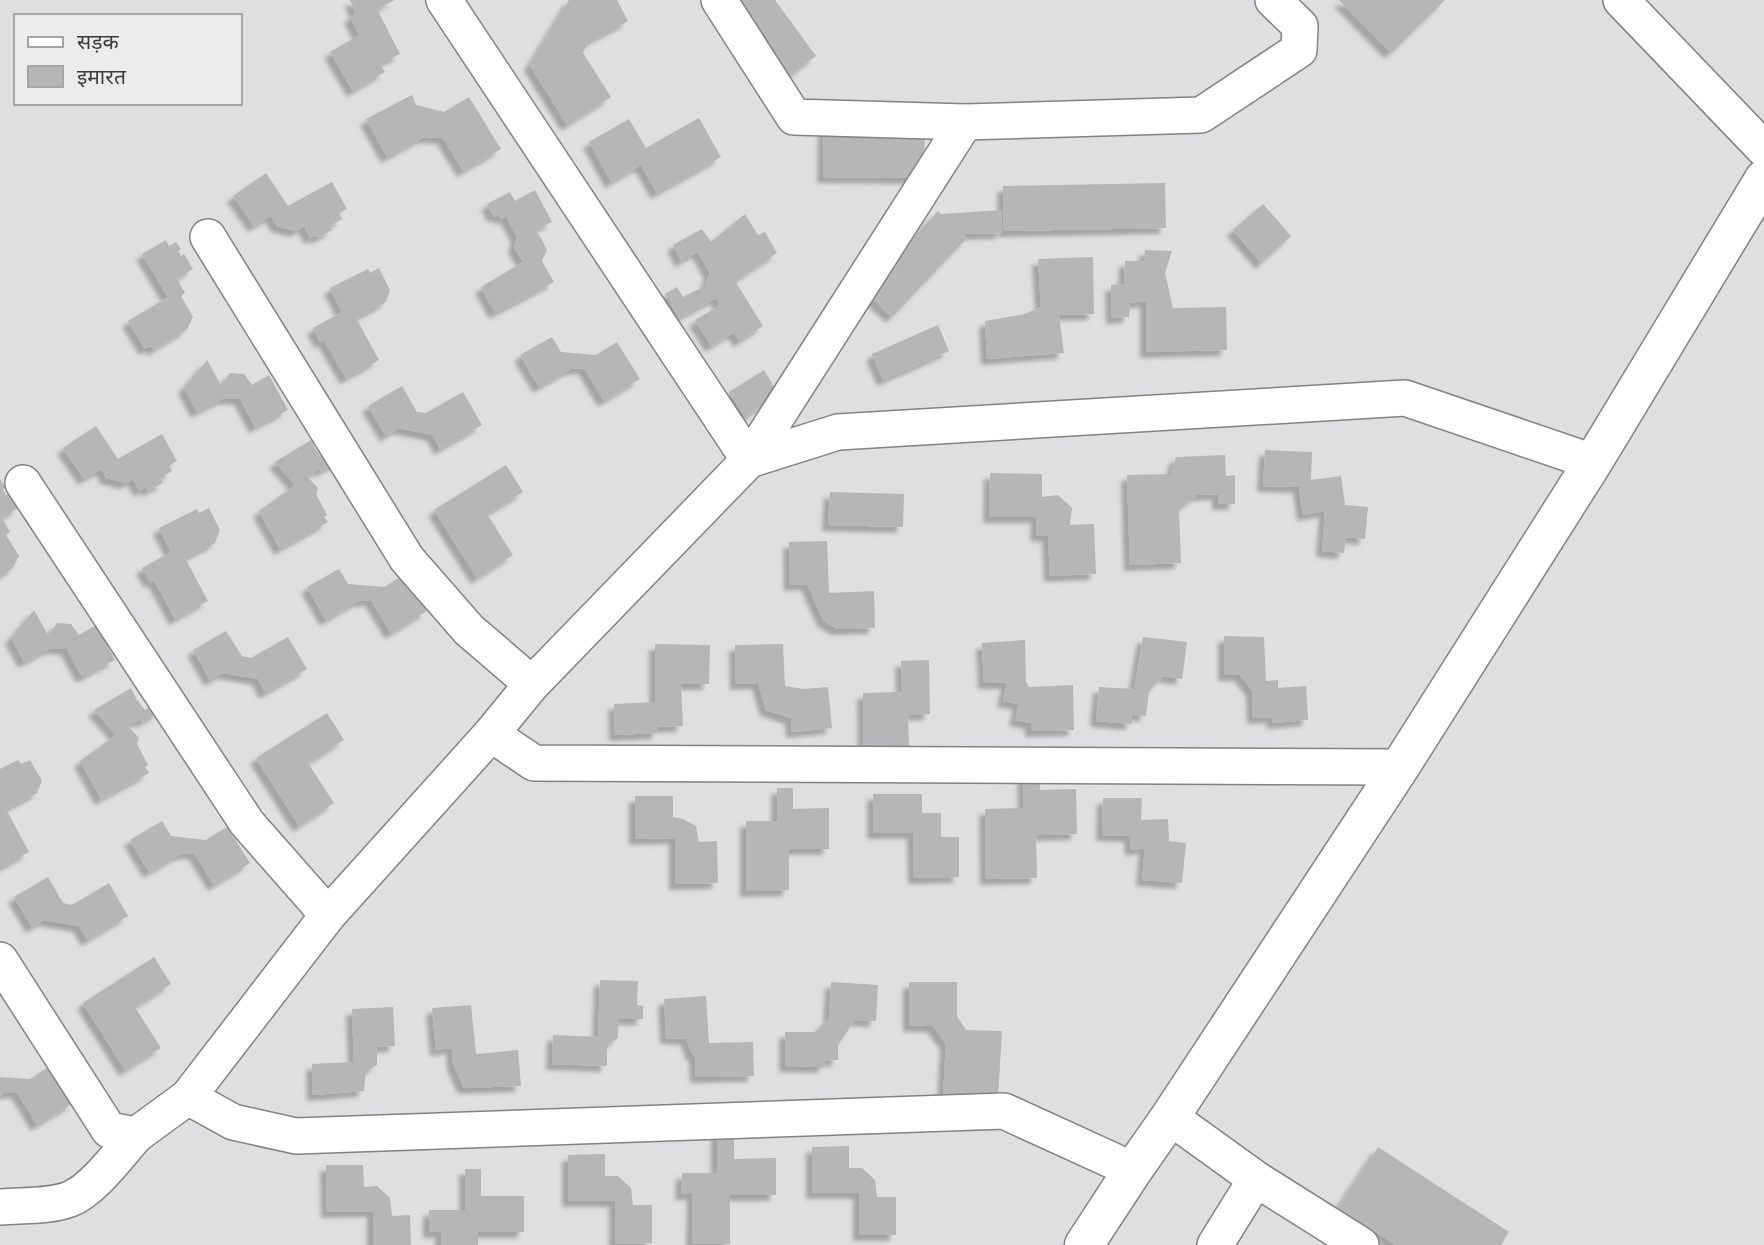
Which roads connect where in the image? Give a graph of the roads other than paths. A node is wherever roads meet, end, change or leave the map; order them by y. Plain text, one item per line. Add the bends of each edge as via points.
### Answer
1 (444, 0) edge
2 (719, 0) edge
3 (1273, 0) edge
4 (1622, 0) edge
5 (965, 122) junction
6 (1764, 149) edge
7 (1764, 178) edge
8 (208, 237) dead end
9 (750, 460) junction
10 (1593, 462) junction
11 (23, 483) dead end
12 (532, 684) junction
13 (491, 734) junction
14 (1401, 767) junction
15 (328, 915) junction
16 (0, 960) edge
17 (188, 1097) junction
18 (1170, 1117) junction
19 (136, 1135) junction
20 (1133, 1170) junction
21 (1256, 1179) junction
22 (0, 1207) edge
23 (1341, 1240) edge
24 (1084, 1245) edge
25 (1215, 1245) edge

1 - 9 street
2 - 5 street via 794,117
3 - 5 street via 1300,26 1299,50 1202,115
4 - 6 street
5 - 9 street
7 - 10 street
8 - 12 street via 407,559 469,630
9 - 10 street via 838,432 1405,398
9 - 12 street
10 - 14 street
11 - 15 street via 247,823
12 - 13 street
13 - 14 street via 534,763
13 - 15 street
14 - 18 street
15 - 17 street
16 - 19 street via 109,1130
17 - 19 street
17 - 20 street via 233,1122 296,1136 1004,1111
18 - 20 street
18 - 21 street
19 - 22 street via 88,1188 70,1199
20 - 24 street
21 - 23 street
21 - 25 street

